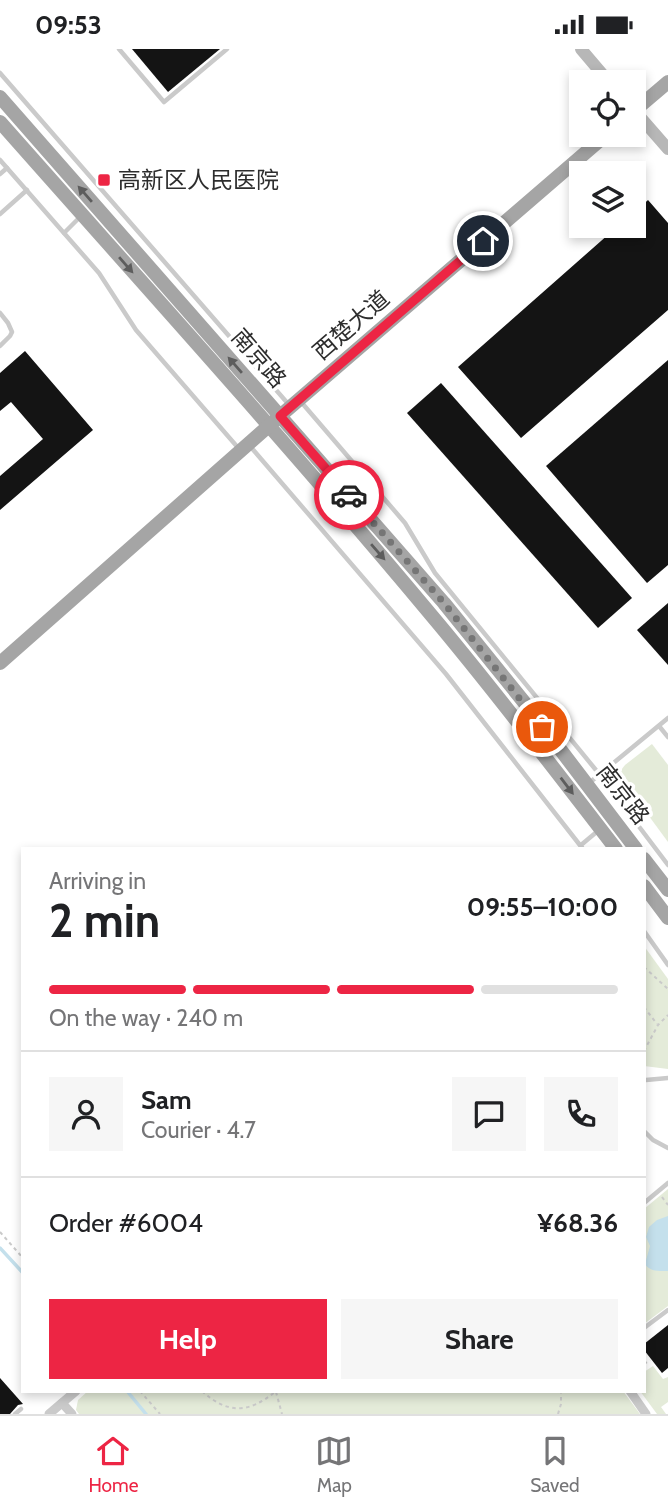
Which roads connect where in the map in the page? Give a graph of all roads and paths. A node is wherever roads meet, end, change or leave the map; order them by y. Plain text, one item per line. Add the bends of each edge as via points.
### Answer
1 (119, 49) edge
2 (227, 49) edge
3 (581, 49) edge
4 (599, 70) edge
5 (0, 73) edge
6 (668, 82) edge
7 (0, 97) edge
8 (646, 101) edge
9 (0, 122) edge
10 (646, 124) edge
11 (592, 147) edge
12 (668, 149) edge
13 (0, 160) edge
14 (7, 168) junction
15 (0, 174) edge
16 (27, 190) junction
17 (0, 213) edge
18 (82, 215) junction
19 (64, 233) junction
20 (0, 313) edge
21 (0, 346) edge
22 (285, 412) junction
23 (245, 447) junction
24 (0, 663) edge
25 (668, 718) edge
26 (659, 726) junction
27 (668, 737) edge
28 (600, 775) junction
29 (587, 785) junction
30 (600, 829) junction
31 (582, 847) edge
32 (614, 847) edge
33 (634, 847) edge
34 (646, 862) edge
35 (668, 865) edge
36 (668, 890) edge
37 (646, 892) edge
38 (668, 918) edge
39 (646, 935) edge
40 (668, 965) edge
41 (646, 969) edge
42 (668, 989) edge
43 (646, 1009) edge
44 (668, 1015) edge
45 (658, 1025) junction
46 (646, 1047) edge
47 (668, 1078) edge
48 (646, 1080) edge
49 (646, 1133) edge
50 (668, 1148) edge
51 (668, 1183) edge
52 (658, 1192) junction
53 (646, 1201) edge
54 (668, 1205) edge
55 (0, 1232) edge
56 (21, 1256) edge
57 (668, 1310) edge
58 (646, 1326) edge
59 (650, 1360) dead end
60 (646, 1363) edge
61 (74, 1393) edge
62 (142, 1393) edge
63 (204, 1393) edge
64 (275, 1393) edge
65 (276, 1393) edge
66 (561, 1393) edge
67 (631, 1393) edge
68 (210, 1401) dead end
69 (62, 1403) junction
70 (21, 1409) dead end
71 (244, 1413) edge
72 (15, 1414) edge
73 (49, 1414) edge
74 (72, 1414) edge
75 (160, 1414) edge
76 (282, 1414) edge
77 (558, 1414) edge
78 (646, 1414) edge

1 - 2 lane via 164,102
3 - 4 street
5 - 22 lane
6 - 8 main road
22 -> 7 main road, 南京路
9 - 18 main road, 南京路
10 - 12 street
11 - 22 main road, 西楚大道
13 - 14 lane
14 - 15 lane
14 - 16 lane
16 - 17 lane
16 - 19 lane
18 - 19 lane
18 -> 22 main road, 南京路
19 - 23 lane via 99,272 136,330
20 - 21 lane via 12,332
22 - 23 main road, 西楚大道
22 - 28 lane via 405,523 435,573
22 - 29 main road, 南京路
22 -> 30 main road, 南京路 via 440,625
23 - 24 main road, 西楚大道
23 - 31 lane via 446,674
25 - 26 lane
26 - 27 lane
26 - 28 lane
28 - 29 lane
28 - 35 lane
29 - 33 main road, 南京路
30 - 31 lane
30 - 32 main road, 南京路
34 - 36 main road, 南京路
37 - 38 main road
39 - 40 lane
41 - 42 path
43 - 45 path
44 - 45 path
45 - 46 path
47 - 48 lane
49 - 50 lane
51 - 52 lane
52 - 53 lane
52 - 54 path
55 - 56 path
57 - 58 lane
59 - 60 path
61 - 69 street
62 - 75 path
63 - 68 path
64 - 71 path
65 - 76 path
66 - 77 path
67 - 78 street
69 - 73 street
69 - 74 street
70 - 72 lane

